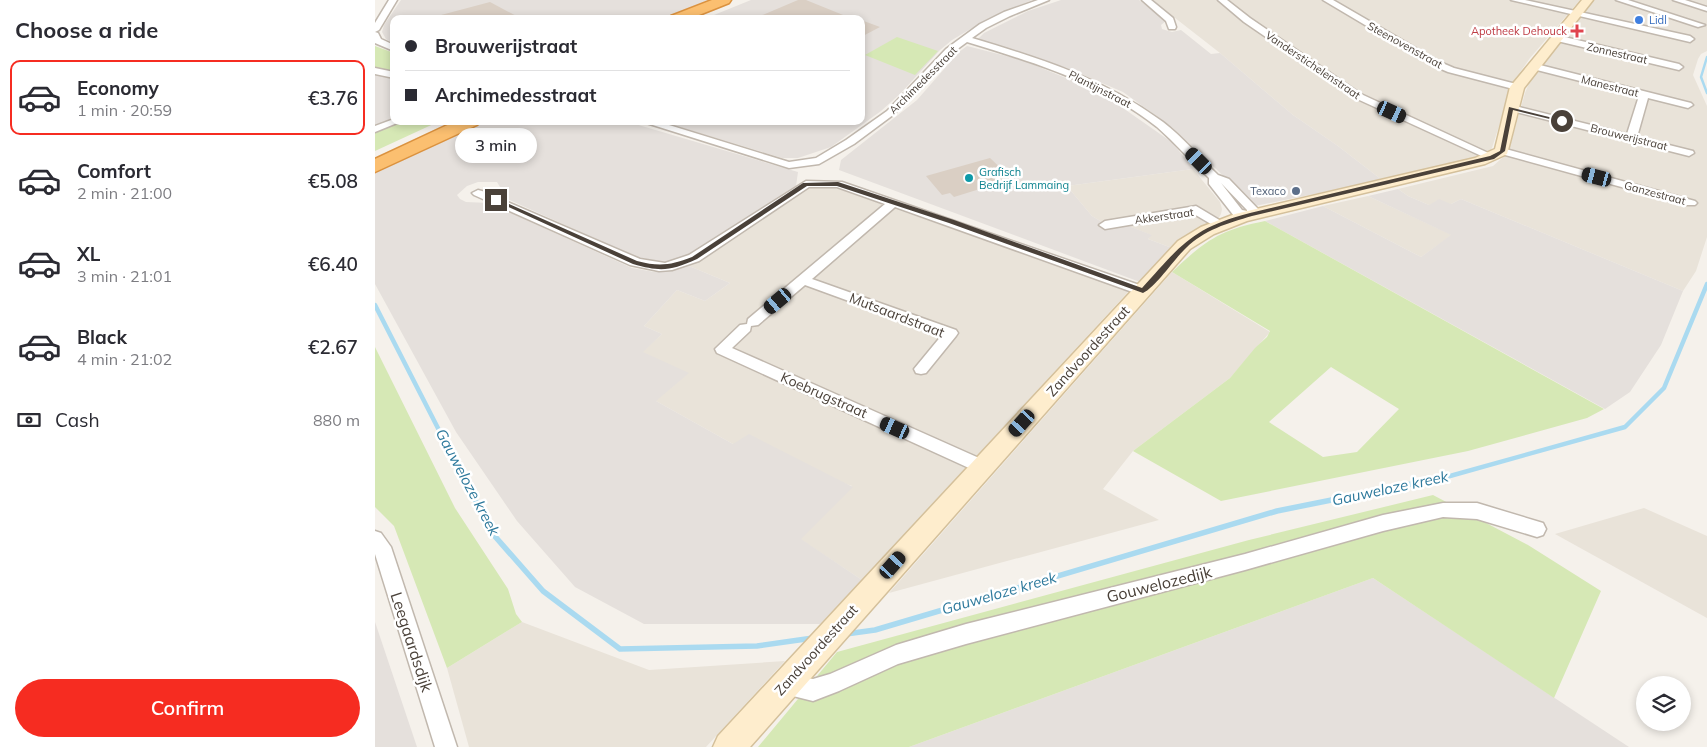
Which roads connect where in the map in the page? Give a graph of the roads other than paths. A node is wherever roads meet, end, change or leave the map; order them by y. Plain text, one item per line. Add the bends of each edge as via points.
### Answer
1 (393, 0) edge
2 (1045, 0) edge
3 (1146, 0) edge
4 (1222, 0) edge
5 (1327, 0) edge
6 (1515, 0) edge
7 (1588, 0) edge
8 (1620, 0) edge
9 (1677, 0) edge
10 (729, 2) edge
11 (1707, 9) edge
12 (1576, 14) junction
13 (688, 15) edge
14 (703, 15) edge
15 (378, 20) edge
16 (1701, 25) dead end
17 (1172, 27) dead end
18 (375, 30) edge
19 (375, 36) edge
20 (966, 38) junction
21 (1556, 38) junction
22 (1690, 39) dead end
23 (390, 46) edge
24 (1532, 66) junction
25 (1679, 67) dead end
26 (375, 71) edge
27 (390, 74) edge
28 (1517, 86) junction
29 (1644, 94) junction
30 (1688, 105) dead end
31 (1511, 108) junction
32 (390, 124) edge
33 (441, 125) edge
34 (462, 125) edge
35 (658, 125) edge
36 (375, 130) edge
37 (1631, 138) junction
38 (1689, 153) dead end
39 (1497, 154) junction
40 (375, 156) edge
41 (804, 164) junction
42 (375, 166) edge
43 (805, 184) junction
44 (478, 192) dead end
45 (893, 203) junction
46 (1691, 203) dead end
47 (1250, 215) junction
48 (1220, 224) junction
49 (1105, 225) dead end
50 (803, 280) junction
51 (1143, 291) junction
52 (921, 368) dead end
53 (982, 467) junction
54 (1537, 529) dead end
55 (375, 539) edge
56 (792, 676) junction
57 (446, 747) edge
58 (729, 747) edge

1 - 15 street
2 - 20 street, Archimedesstraat via 1007,14
3 - 17 street via 1170,20
4 - 39 street, Vanderstichelenstraat via 1359,96
5 - 28 street, Steenovenstraat via 1437,64
6 - 12 street
7 - 12 main road
8 - 16 street
9 - 11 street
10 - 13 highway
10 - 14 highway
12 - 21 main road
12 - 22 street
15 - 18 street
19 - 23 street via 377,41
20 - 41 street, Archimedesstraat via 949,51 890,114 832,154
20 - 47 street, Plantijnstraat via 1047,64 1108,91 1160,125 1214,177 1215,184 1237,213
21 - 24 main road
21 - 25 street, Zonnestraat
24 - 28 main road
24 - 29 street, Manestraat
26 - 27 street
28 - 31 main road
29 - 30 street, Manestraat
29 - 37 street
31 - 37 street, Brouwerijstraat
31 - 39 main road
32 - 36 street
33 - 40 highway
34 - 42 highway
35 - 41 street via 789,165
37 - 38 street, Brouwerijstraat
39 - 46 street, Ganzestraat
39 - 47 main road, Zandvoordestraat
41 - 43 street
43 - 44 street via 695,258 655,268
43 - 45 street via 838,184
45 - 50 street, Koebrugstraat
45 - 51 street
47 - 48 main road, Zandvoordestraat
48 - 49 street, Akkerstraat via 1196,210
48 - 51 main road, Zandvoordestraat via 1184,245
50 - 52 street, Mutsaardstraat via 951,333
50 - 53 street, Koebrugstraat via 722,349
51 - 53 main road, Zandvoordestraat
53 - 56 main road, Zandvoordestraat
54 - 56 street, Gouwelozedijk via 1477,512 1443,510 965,634 896,655 813,690
55 - 57 street, Leegaardsdijk via 382,547
56 - 58 main road, Zandvoordestraat

